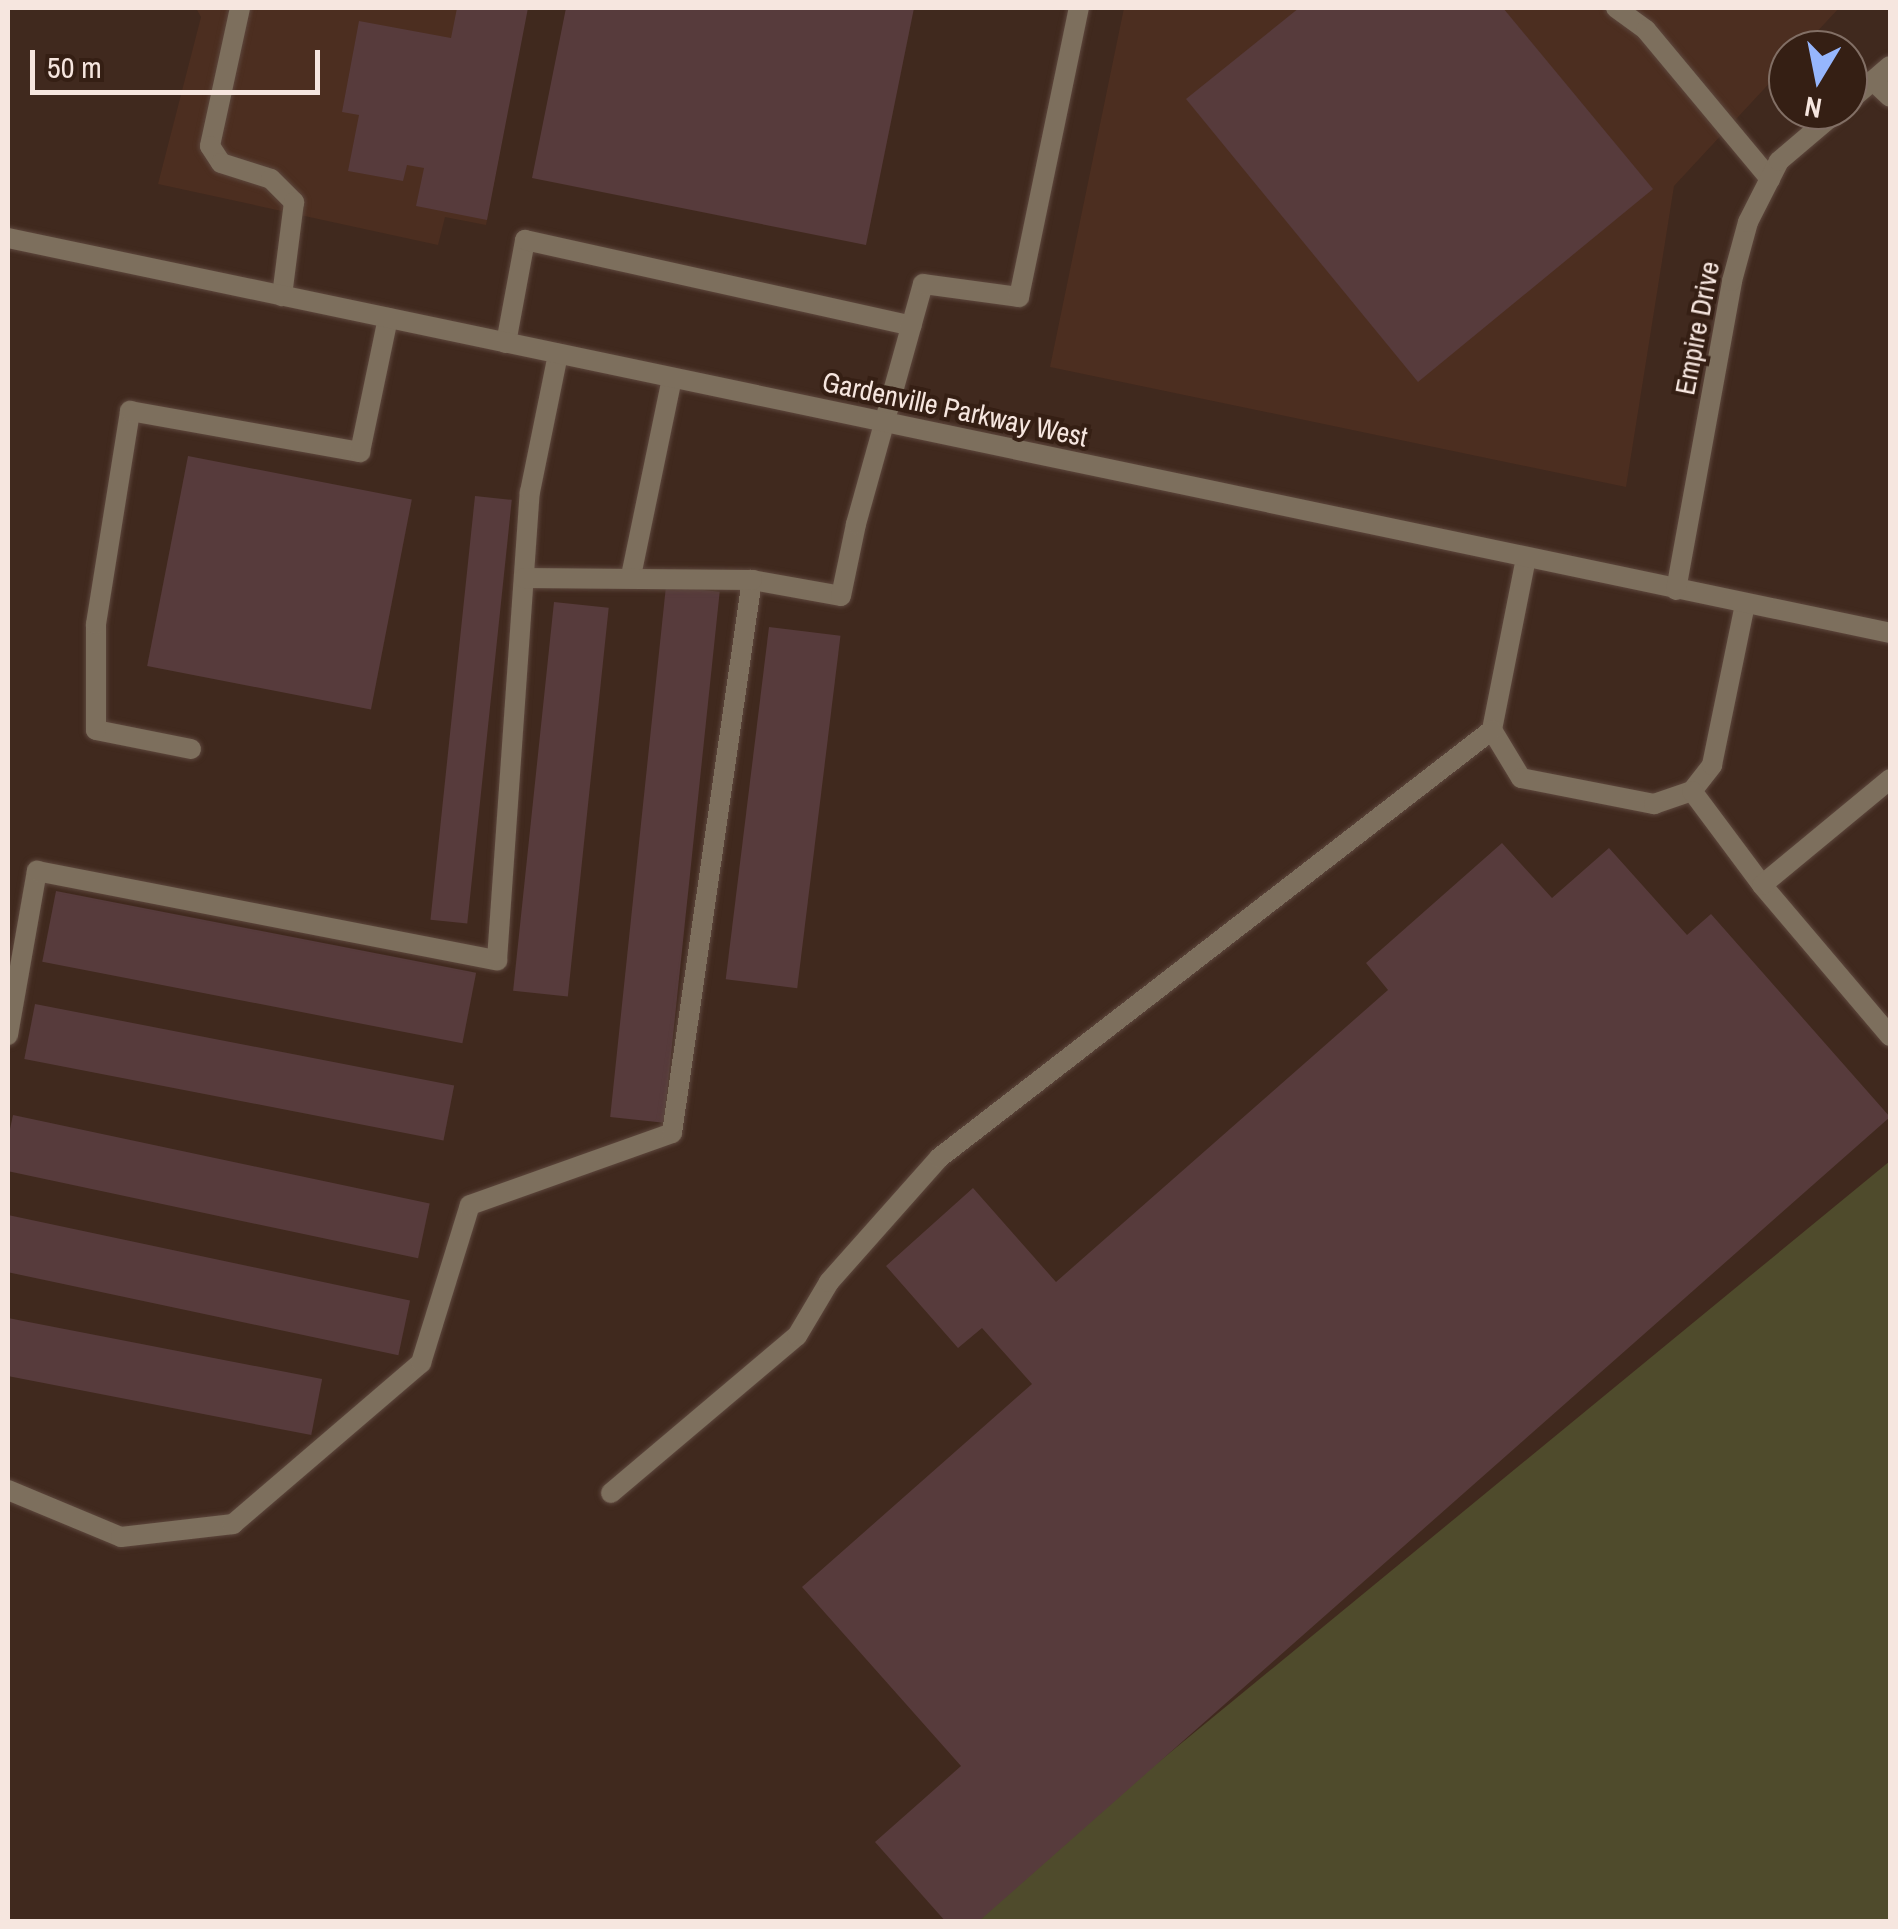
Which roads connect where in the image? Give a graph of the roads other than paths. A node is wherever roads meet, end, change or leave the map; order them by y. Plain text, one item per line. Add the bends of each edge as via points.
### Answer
1 (240, 8) edge
2 (1079, 8) edge
3 (1616, 8) edge
4 (1890, 66) edge
5 (1873, 81) junction
6 (1868, 85) edge
7 (1890, 97) edge
8 (1816, 130) edge
9 (1770, 180) junction
10 (8, 238) edge
11 (282, 296) junction
12 (388, 318) junction
13 (912, 326) junction
14 (506, 342) junction
15 (558, 354) junction
16 (672, 378) junction
17 (884, 422) junction
18 (1526, 558) junction
19 (631, 576) junction
20 (524, 578) junction
21 (752, 580) junction
22 (1676, 590) junction
23 (1745, 604) junction
24 (1890, 633) edge
25 (1492, 730) junction
26 (192, 749) dead end
27 (1890, 780) edge
28 (1692, 791) junction
29 (1762, 885) junction
30 (8, 1035) edge
31 (1890, 1036) edge
32 (8, 1490) edge
33 (611, 1493) dead end

1 - 11 street via 210,146 221,162 271,179 294,202
2 - 13 street via 1019,297 923,284
3 - 9 street via 1646,30
4 - 5 street
5 - 6 street
5 - 7 street
8 - 9 street, Empire Drive via 1780,161
9 - 22 street, Empire Drive via 1748,222 1732,281
10 - 11 street, Gardenville Parkway West
11 - 12 street, Gardenville Parkway West
12 - 14 street, Gardenville Parkway West
12 - 26 street via 360,452 130,411 96,624 96,730
13 - 14 street via 525,240
13 - 17 street
14 - 15 street, Gardenville Parkway West
15 - 16 street, Gardenville Parkway West
15 - 20 street via 530,492
16 - 17 street, Gardenville Parkway West
16 - 19 street
17 - 18 street, Gardenville Parkway West
17 - 21 street via 841,596
18 - 22 street, Gardenville Parkway West
18 - 25 street
19 - 20 street
19 - 21 street
20 - 30 street via 498,960 37,872
21 - 32 street via 672,1134 470,1205 420,1363 232,1524 121,1537
22 - 23 street, Gardenville Parkway West
23 - 24 street, Gardenville Parkway West
23 - 28 street via 1712,765
25 - 28 street via 1521,778 1654,804
25 - 33 street via 939,1158 829,1282 797,1336
27 - 29 street
28 - 29 street
29 - 31 street

